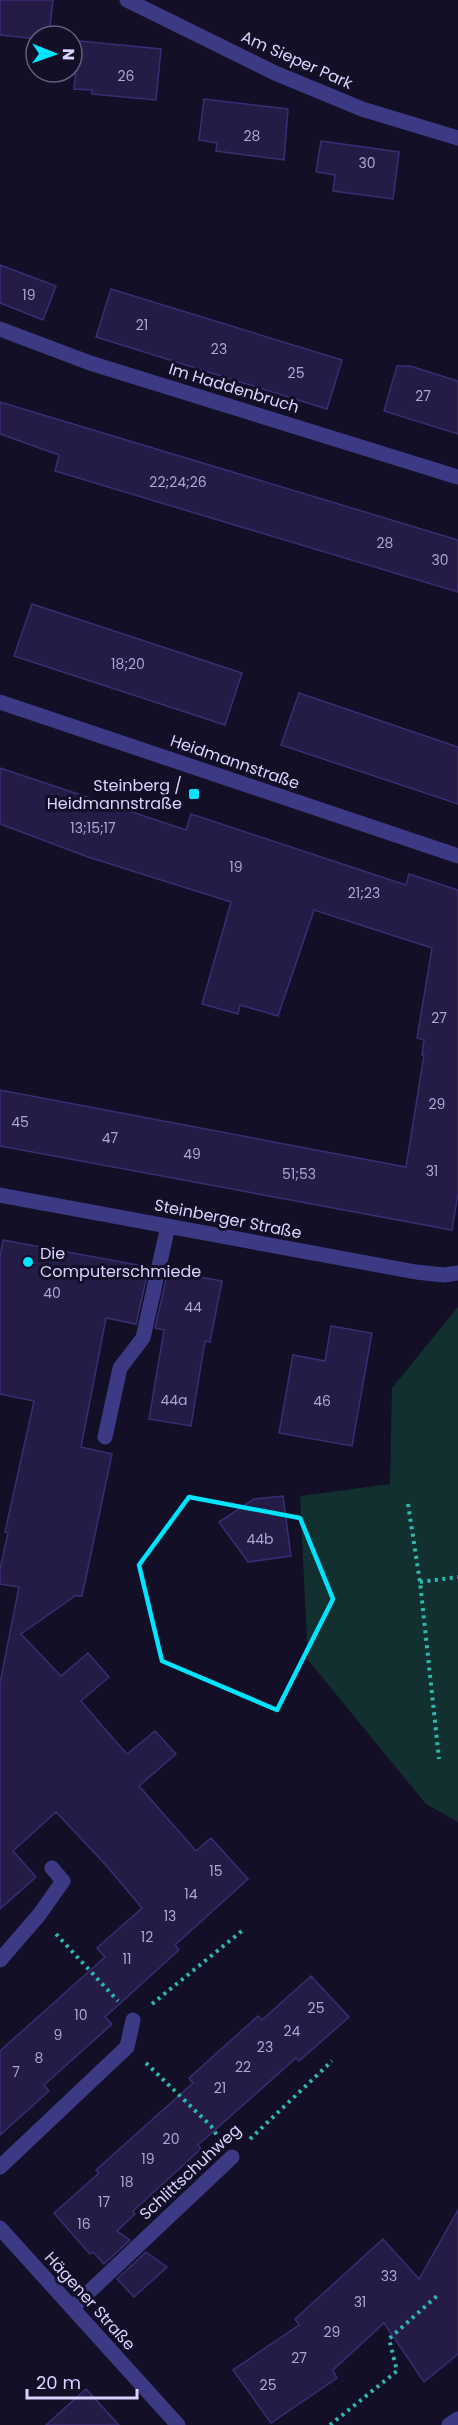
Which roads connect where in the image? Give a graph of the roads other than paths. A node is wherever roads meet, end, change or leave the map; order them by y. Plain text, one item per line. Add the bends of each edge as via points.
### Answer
1 (127, 0) edge
2 (458, 138) edge
3 (0, 329) edge
4 (458, 477) edge
5 (0, 702) edge
6 (458, 856) edge
7 (0, 1195) edge
8 (168, 1226) junction
9 (454, 1274) edge
10 (105, 1437) dead end
11 (52, 1868) dead end
12 (0, 1960) edge
13 (133, 2020) road end
14 (232, 2157) road end
15 (0, 2167) edge
16 (0, 2228) edge
17 (72, 2308) junction
18 (458, 2419) edge
19 (178, 2425) edge
20 (449, 2425) edge

1 - 2 street, Am Sieper Park via 275,72 362,109
3 - 4 street, Im Haddenbruch via 90,363
5 - 6 street, Heidmannstraße
7 - 8 street, Steinberger Straße
8 - 9 street, Steinberger Straße via 416,1272
8 - 10 street via 143,1338 120,1368
11 - 12 street via 63,1881
13 - 15 street via 127,2047
14 - 17 street, Schlittschuhweg
16 - 17 street, Hägener Straße
17 - 19 street, Hägener Straße
18 - 20 street

